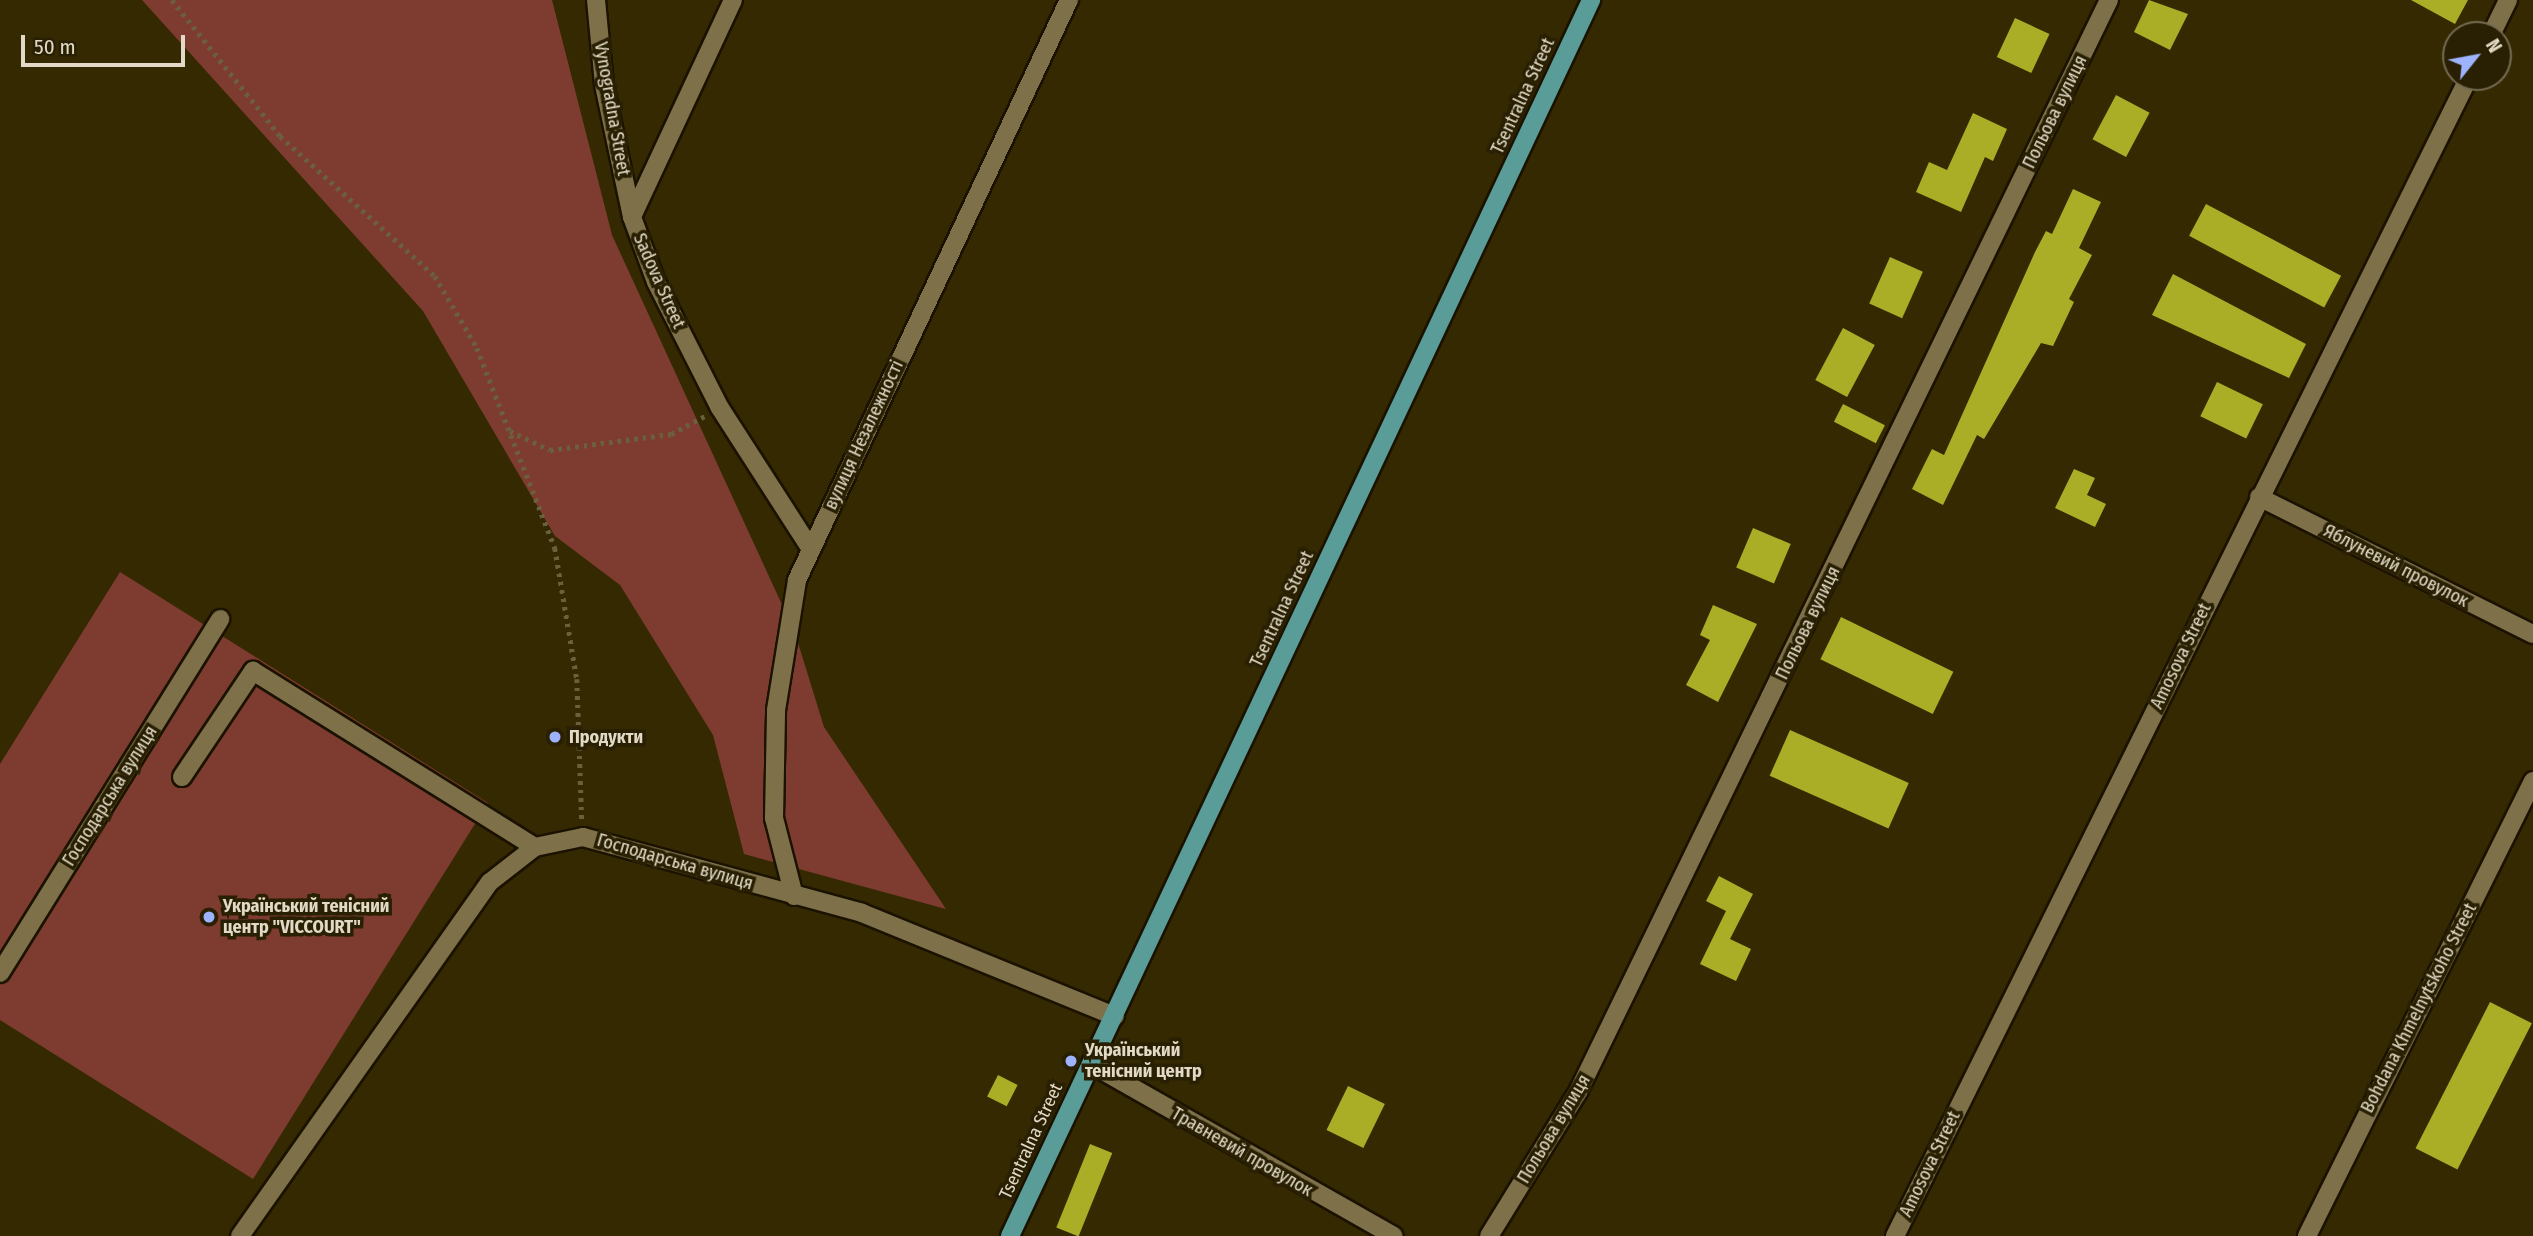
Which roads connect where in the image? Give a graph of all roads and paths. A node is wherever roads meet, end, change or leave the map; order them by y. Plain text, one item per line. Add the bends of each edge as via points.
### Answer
1 (172, 0) edge
2 (596, 0) edge
3 (733, 0) edge
4 (1069, 0) edge
5 (1591, 0) edge
6 (2109, 0) edge
7 (2508, 0) edge
8 (2498, 21) edge
9 (2462, 91) edge
10 (632, 218) junction
11 (720, 408) junction
12 (509, 431) junction
13 (2259, 497) junction
14 (811, 549) junction
15 (220, 619) dead end
16 (2533, 634) edge
17 (182, 777) dead end
18 (2533, 781) edge
19 (583, 836) junction
20 (535, 847) junction
21 (794, 896) junction
22 (0, 973) edge
23 (1115, 1016) junction
24 (1091, 1064) junction
25 (240, 1236) edge
26 (1010, 1236) edge
27 (1394, 1236) edge
28 (1489, 1236) edge
29 (1895, 1236) edge
30 (2307, 1236) edge

1 - 12 path via 280,136 435,276 477,348
2 - 10 street, Vynogradna Street via 604,85
3 - 10 street, Sadova Street
4 - 14 street, вулиця Незалежності
5 - 23 main road, Tsentralna Street
6 - 28 street, Польова вулиця via 1578,1093
7 - 8 street
9 - 13 street, Amosova Street
10 - 11 street, Sadova Street via 656,282
11 - 12 path via 671,434 550,450
11 - 14 street, Sadova Street
12 - 19 path via 555,548 577,678
13 - 16 street, Яблуневий провулок
13 - 29 street, Amosova Street
14 - 21 street, вулиця Незалежності via 797,580 776,710 774,818
15 - 22 street, Господарська вулиця
17 - 20 street via 253,671
18 - 30 street, Bohdana Khmelnytskoho Street
19 - 20 street, Господарська вулиця
19 - 21 street, Господарська вулиця
20 - 25 street, Господарська вулиця via 490,882
21 - 23 street, Господарська вулиця via 951,945
23 - 24 main road, Tsentralna Street
24 - 26 main road, Tsentralna Street
24 - 27 street, Травневий провулок

